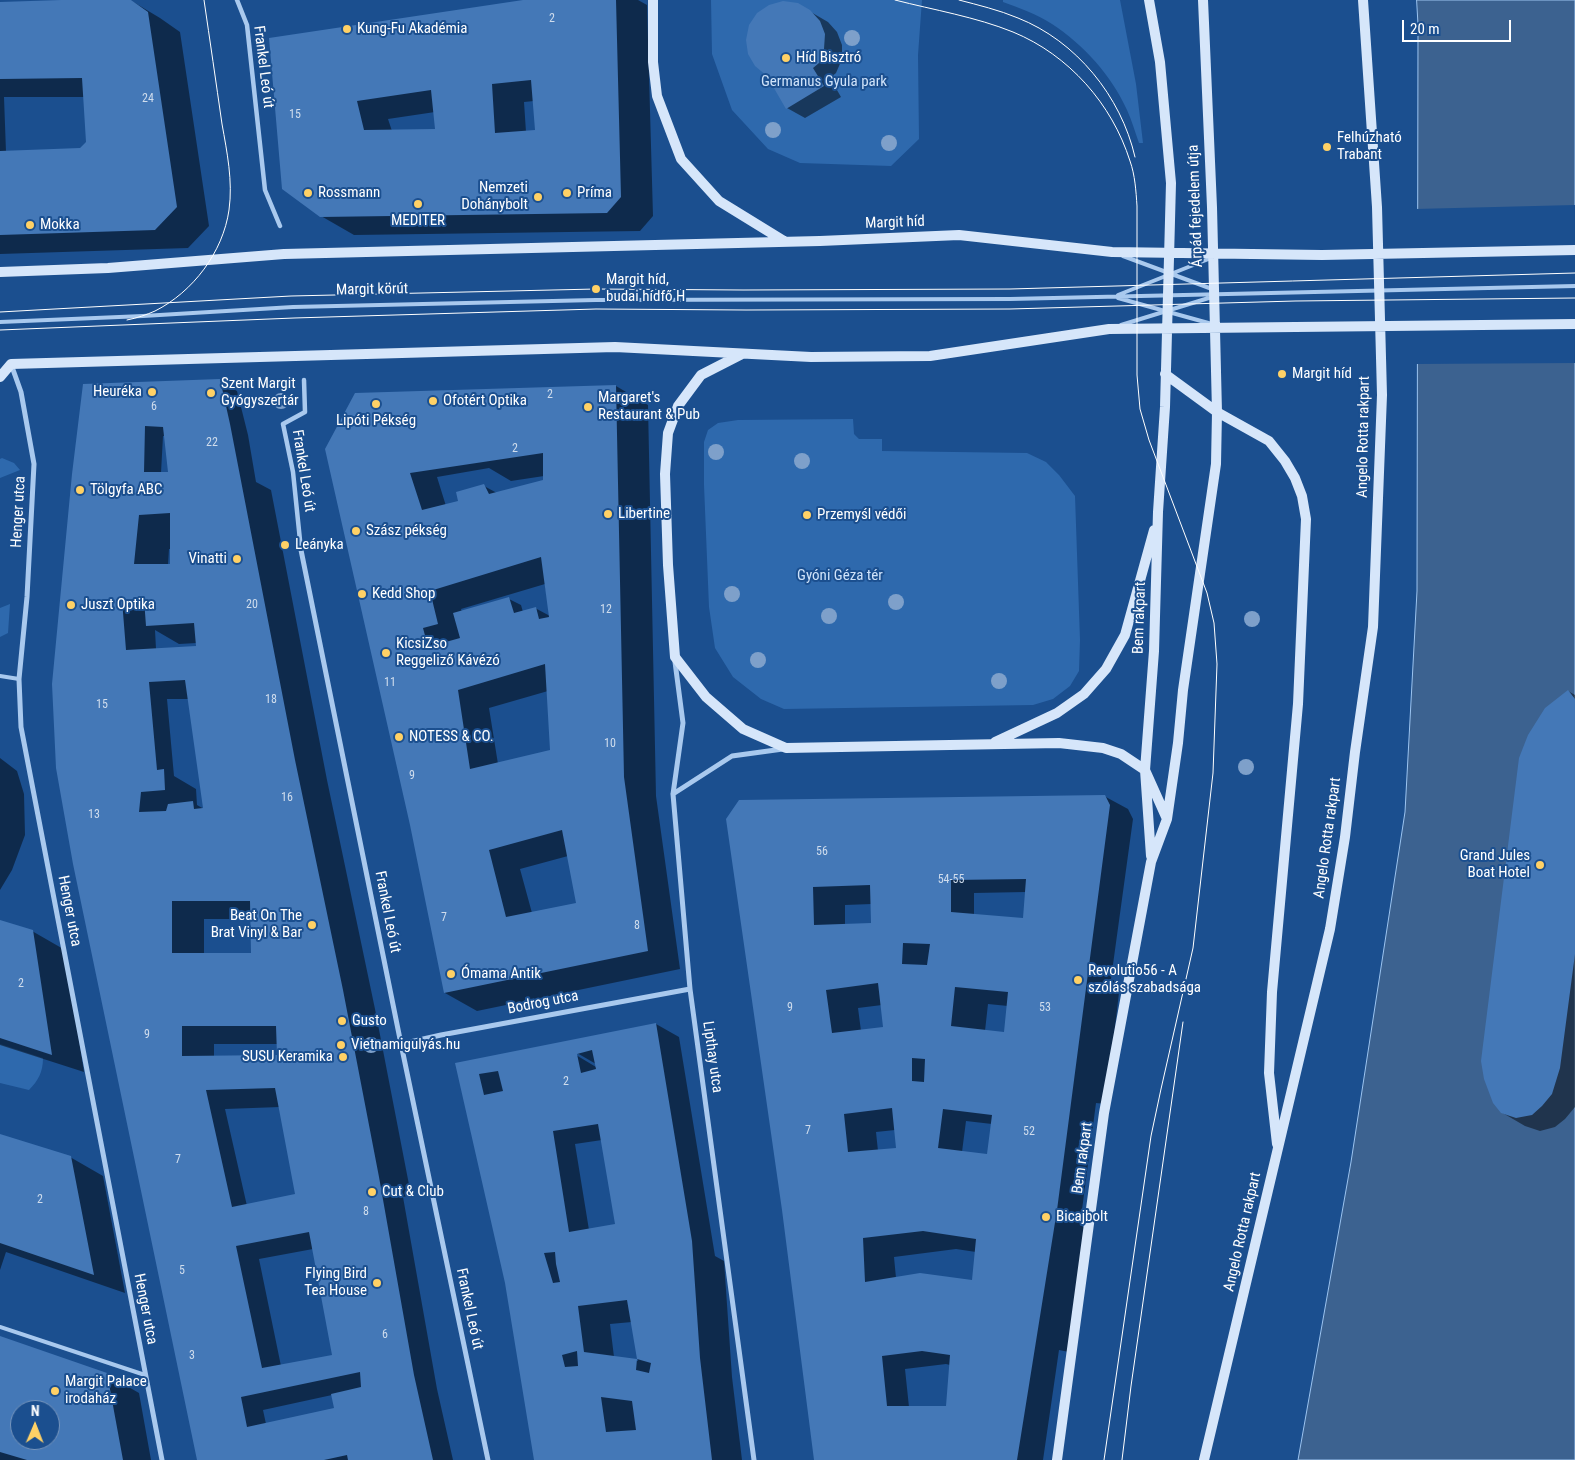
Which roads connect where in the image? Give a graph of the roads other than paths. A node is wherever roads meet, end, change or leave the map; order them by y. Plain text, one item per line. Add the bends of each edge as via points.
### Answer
1 (237, 0) edge
2 (653, 0) edge
3 (1150, 0) edge
4 (1202, 0) edge
5 (1363, 0) edge
6 (280, 226) dead end
7 (784, 242) junction
8 (1575, 250) edge
9 (1112, 252) junction
10 (1223, 254) junction
11 (0, 272) edge
12 (1172, 274) junction
13 (1575, 286) edge
14 (1224, 294) junction
15 (1113, 296) junction
16 (744, 300) joint
17 (1166, 311) junction
18 (0, 322) edge
19 (1575, 324) edge
20 (1224, 327) junction
21 (1109, 329) junction
22 (747, 354) junction
23 (11, 364) junction
24 (1165, 374) junction
25 (0, 377) edge
26 (304, 380) dead end
27 (1217, 412) junction
28 (1158, 512) junction
29 (301, 550) joint
30 (675, 657) junction
31 (0, 676) edge
32 (19, 679) junction
33 (990, 744) junction
34 (786, 748) junction
35 (1145, 770) junction
36 (673, 794) junction
37 (1167, 819) junction
38 (1151, 862) junction
39 (690, 989) junction
40 (401, 1044) junction
41 (1278, 1150) junction
42 (0, 1327) edge
43 (145, 1375) junction
44 (162, 1460) edge
45 (488, 1460) edge
46 (754, 1460) edge
47 (1057, 1460) edge
48 (1204, 1460) edge

1 - 6 street, Frankel Leó út via 247,26 265,190
2 - 7 main road via 653,62 657,96 681,159 719,201
3 - 24 main road, Árpád fejedelem útja via 1160,62 1171,183
4 - 27 main road, Árpád fejedelem útja
5 - 41 main road, Angelo Rotta rakpart via 1377,207 1382,395 1373,627 1330,929
7 - 9 main road, Margit híd via 959,235
7 - 11 main road, Margit híd via 284,254 108,268
8 - 10 main road, Margit híd
9 - 10 main road, Margit híd
9 - 12 lane, Margit híd
10 - 12 lane, Margit híd
12 - 14 lane, Margit híd
12 - 15 lane, Margit híd
13 - 14 lane, Margit híd
14 - 15 lane, Margit híd
14 - 17 lane, Margit híd
15 - 16 lane, Margit híd
15 - 17 lane, Margit híd
16 - 18 lane, Margit körút via 292,307
17 - 20 lane, Margit híd
17 - 21 lane, Margit híd
19 - 20 main road, Margit híd
20 - 21 main road, Margit híd
21 - 22 main road, Margit híd via 930,356
22 - 23 main road via 616,347
22 - 30 main road via 702,375 678,406 668,432 665,474
23 - 25 main road
23 - 32 street, Henger utca via 21,392 34,464
24 - 27 main road
24 - 28 main road, Bem rakpart
26 - 29 street, Frankel Leó út via 306,412 283,424 293,472
27 - 37 main road, Bem rakpart via 1216,464
27 - 41 main road via 1269,441 1295,478 1306,519 1298,704 1272,992 1269,1072
28 - 33 main road via 1126,635 1106,669 1084,694 1057,713
28 - 35 main road, Bem rakpart via 1154,651
29 - 40 street, Frankel Leó út
30 - 34 main road via 706,697 743,729
30 - 36 street, Lipthay utca via 683,723
31 - 32 lane
32 - 43 street, Henger utca via 20,727
33 - 34 main road
33 - 35 main road via 1059,743 1103,748 1120,754
34 - 36 street via 732,756
35 - 37 main road
35 - 38 main road, Bem rakpart
36 - 39 street, Lipthay utca
37 - 38 main road, Bem rakpart
38 - 47 main road, Bem rakpart via 1104,1113
39 - 40 street, Bodrog utca
39 - 46 street, Lipthay utca
40 - 45 street, Frankel Leó út
41 - 48 main road, Angelo Rotta rakpart
42 - 43 lane
43 - 44 street, Henger utca

